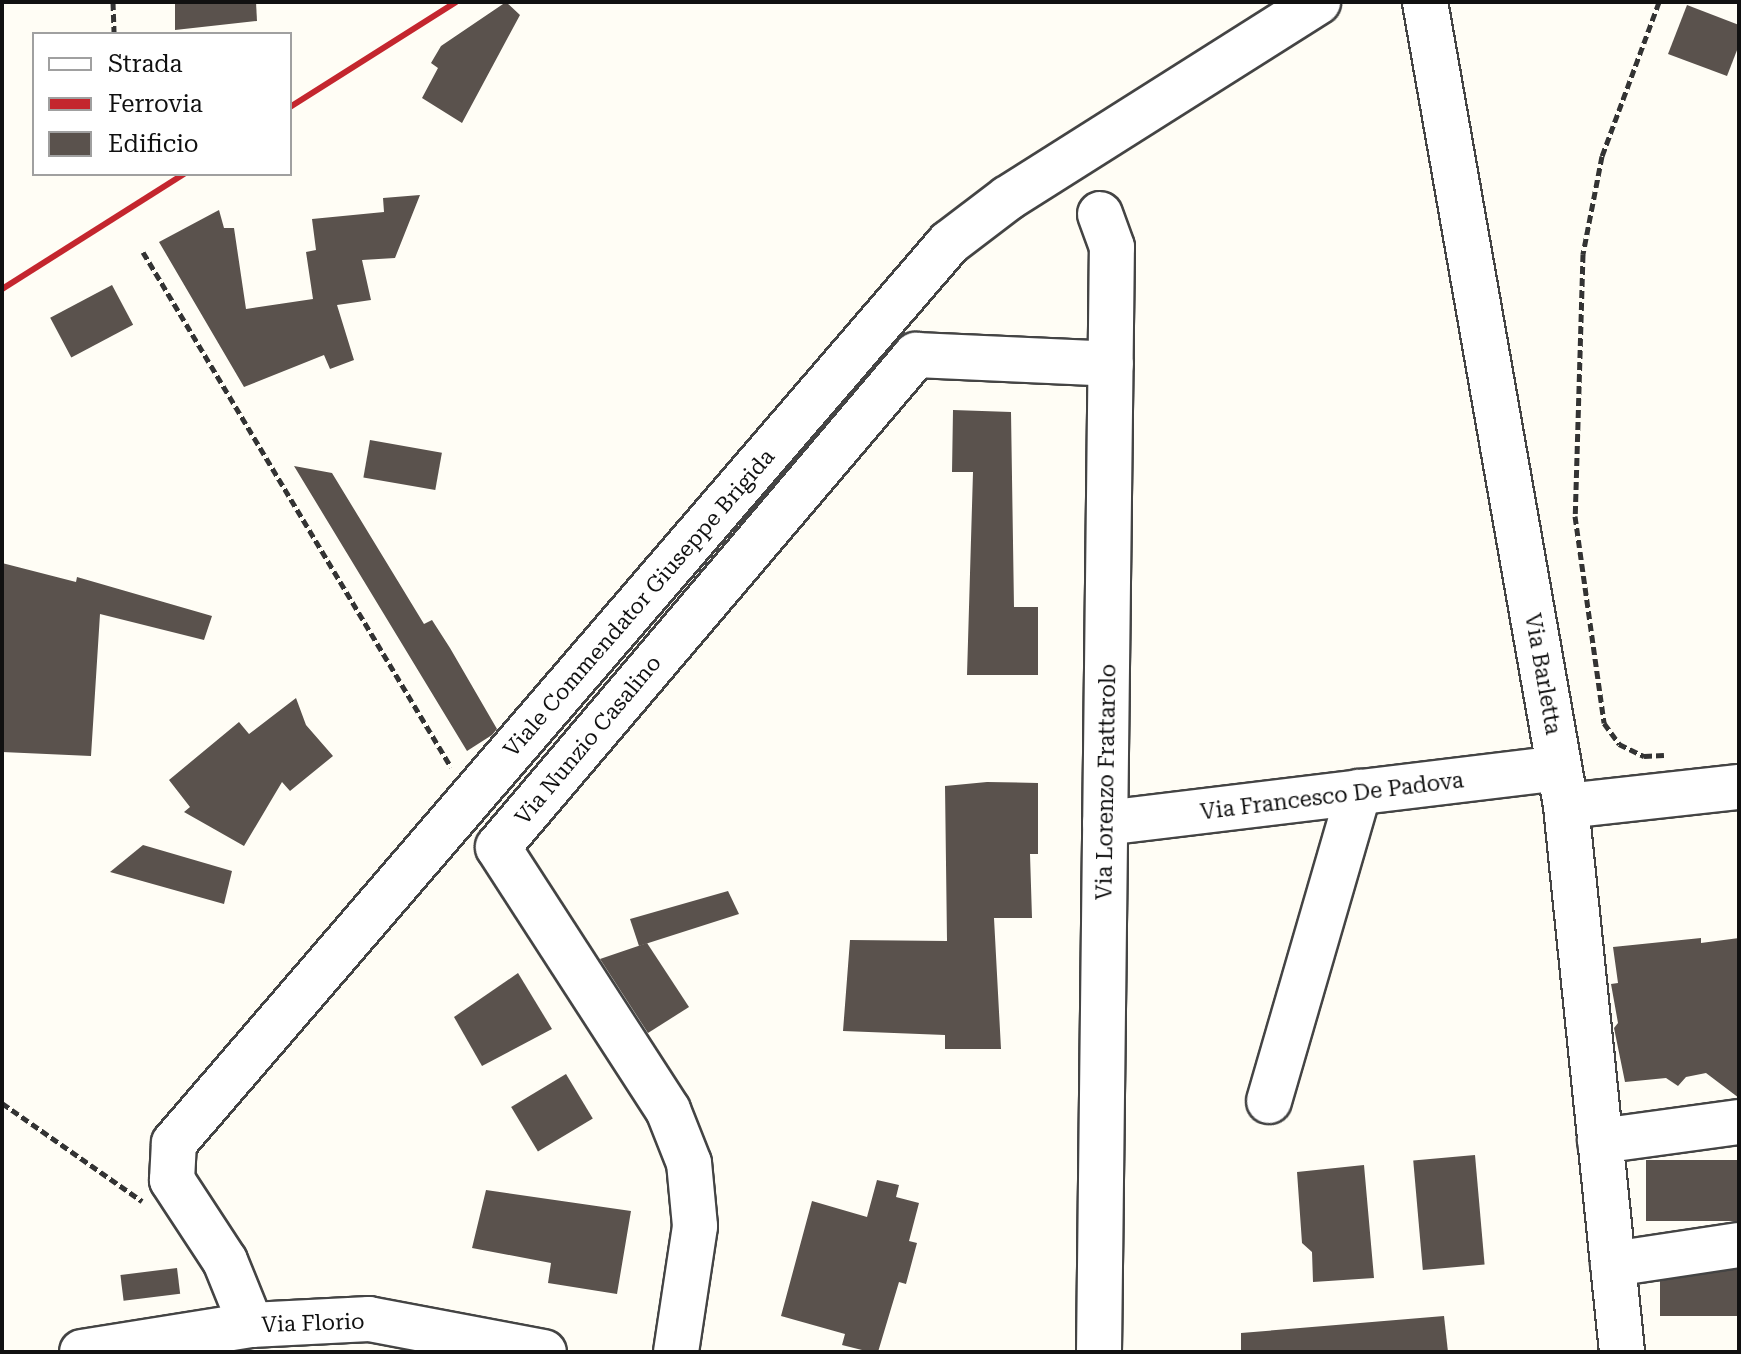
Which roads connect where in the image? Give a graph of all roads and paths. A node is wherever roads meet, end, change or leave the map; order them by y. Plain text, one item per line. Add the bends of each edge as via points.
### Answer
1 (113, 2) edge
2 (1318, 2) edge
3 (1425, 2) edge
4 (1659, 2) edge
5 (114, 32) edge
6 (1100, 214) dead end
7 (143, 252) dead end
8 (1111, 364) junction
9 (1675, 755) dead end
10 (1562, 787) junction
11 (1739, 787) edge
12 (1359, 792) junction
13 (470, 799) junction
14 (1105, 823) junction
15 (1269, 1101) dead end
16 (2, 1103) edge
17 (1739, 1122) edge
18 (1600, 1141) junction
19 (172, 1180) junction
20 (1739, 1245) edge
21 (1613, 1264) junction
22 (270, 1333) edge
23 (495, 1346) edge
24 (82, 1352) edge
25 (544, 1352) edge
26 (676, 1352) edge
27 (1099, 1352) edge
28 (1622, 1352) edge

1 - 5 path
2 - 13 street, Viale Commendator Giuseppe Brigida via 1008,198 949,243
3 - 10 street, Via Barletta
4 - 9 path via 1602,156 1583,254 1575,516 1604,723 1619,744 1644,756
6 - 8 street, Via Lorenzo Frattarolo via 1112,247
7 - 13 path
8 - 14 street, Via Lorenzo Frattarolo
8 - 26 street, Via Nunzio Casalino via 916,355 498,847 668,1110 689,1163 695,1226
10 - 11 street, Via Francesco De Padova
10 - 12 street, Via Francesco De Padova
10 - 18 street, Via Barletta
12 - 14 street, Via Francesco De Padova
12 - 15 street
13 - 19 street, Viale Commendator Giuseppe Brigida via 174,1143
14 - 27 street, Via Lorenzo Frattarolo
16 - 19 path via 142,1201
17 - 18 street
18 - 21 street, Via Barletta
19 - 22 street
20 - 21 street
21 - 28 street, Via Barletta
22 - 23 street, Via Florio via 369,1319
22 - 24 street, Via Florio
23 - 25 street, Via Florio

